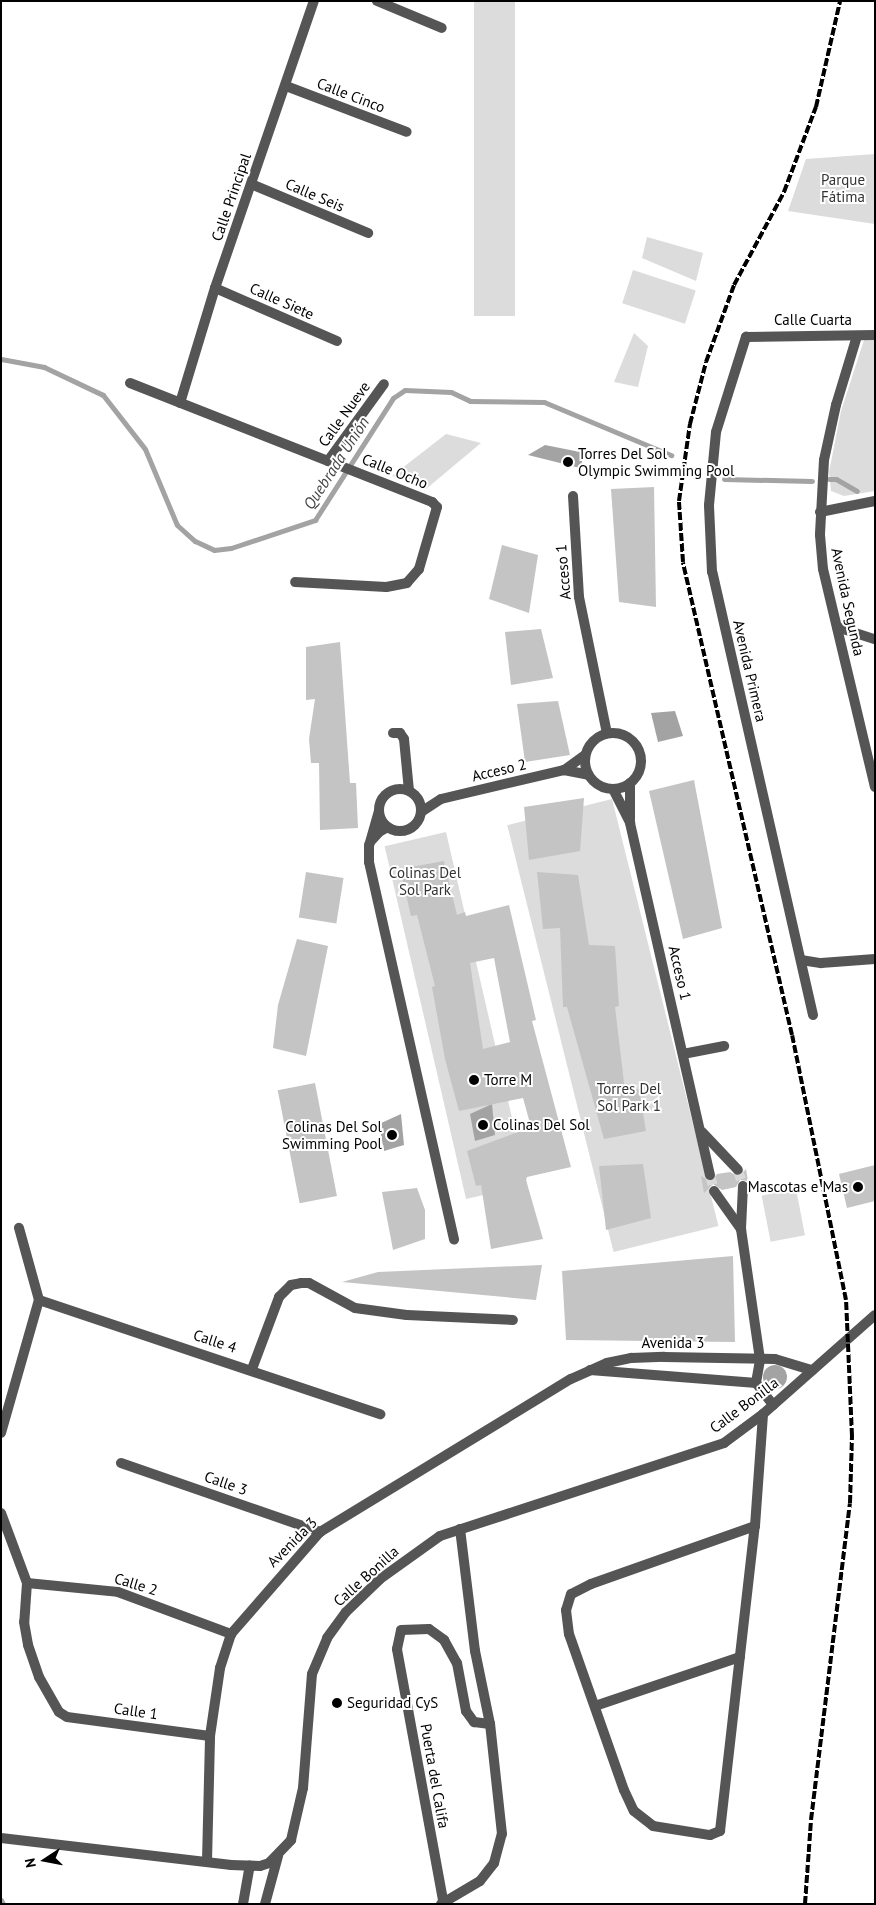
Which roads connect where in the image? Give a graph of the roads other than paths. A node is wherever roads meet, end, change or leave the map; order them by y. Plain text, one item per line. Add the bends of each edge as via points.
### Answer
1 (314, 1) edge
2 (377, 1) edge
3 (442, 28) dead end
4 (286, 86) junction
5 (407, 132) dead end
6 (251, 184) junction
7 (368, 233) dead end
8 (215, 288) junction
9 (751, 335) joint
10 (875, 335) edge
11 (857, 336) junction
12 (337, 341) dead end
13 (130, 383) dead end
14 (384, 384) dead end
15 (180, 403) junction
16 (328, 461) junction
17 (572, 496) dead end
18 (875, 502) edge
19 (820, 512) junction
20 (295, 582) dead end
21 (837, 627) junction
22 (875, 640) edge
23 (393, 733) dead end
24 (607, 733) junction
25 (585, 755) junction
26 (564, 770) junction
27 (589, 775) junction
28 (630, 783) junction
29 (875, 787) edge
30 (613, 789) junction
31 (412, 793) junction
32 (441, 799) junction
33 (379, 811) junction
34 (421, 812) junction
35 (630, 823) junction
36 (388, 827) junction
37 (369, 844) junction
38 (875, 959) edge
39 (801, 960) junction
40 (813, 1015) dead end
41 (724, 1046) dead end
42 (683, 1054) junction
43 (700, 1129) junction
44 (738, 1170) tunnel mouth
45 (710, 1175) tunnel mouth
46 (743, 1186) tunnel mouth
47 (714, 1191) tunnel mouth
48 (19, 1228) dead end
49 (741, 1229) junction
50 (454, 1240) dead end
51 (39, 1300) junction
52 (875, 1315) edge
53 (513, 1320) dead end
54 (760, 1360) junction
55 (252, 1369) junction
56 (587, 1370) junction
57 (812, 1370) junction
58 (756, 1383) junction
59 (773, 1405) junction
60 (380, 1414) dead end
61 (763, 1414) junction
62 (1, 1433) edge
63 (121, 1462) dead end
64 (1, 1513) edge
65 (755, 1526) junction
66 (460, 1529) junction
67 (320, 1532) junction
68 (27, 1583) junction
69 (231, 1634) junction
70 (740, 1657) junction
71 (595, 1706) junction
72 (490, 1724) junction
73 (210, 1736) junction
74 (1, 1838) edge
75 (278, 1856) junction
76 (207, 1861) junction
77 (250, 1866) junction
78 (442, 1902) edge
79 (243, 1904) edge
80 (265, 1904) edge

1 - 4 street, Calle Principal
2 - 3 street
4 - 5 street, Calle Cinco
4 - 6 street, Calle Principal
6 - 7 street, Calle Seis
6 - 8 street, Calle Principal
8 - 12 street, Calle Siete
8 - 15 street, Calle Principal
9 - 11 street, Calle Cuarta
9 - 39 street, Avenida Primera via 746,337 739,355 716,435 709,509 712,572
10 - 11 street, Calle Cuarta
11 - 19 street, Avenida Segunda via 828,441
13 - 15 street, Calle Ocho
14 - 16 street, Calle Nueve
15 - 16 street, Calle Ocho
16 - 20 street, Calle Ocho via 437,507 414,578 395,586
17 - 24 street, Acceso 1 via 579,596
18 - 19 street
19 - 21 street, Avenida Segunda via 823,569
21 - 22 street
21 - 29 street, Avenida Segunda
23 - 31 street via 400,733 404,739
24 - 25 street via 589,745
24 - 28 street, Acceso 1 via 623,734 636,745 640,769
25 - 26 street, Acceso 2
25 - 27 street
26 - 27 street, Acceso 2
26 - 32 street, Acceso 2
27 - 30 street via 595,783
28 - 30 street
28 - 35 street, Acceso 1
30 - 35 street, Acceso 1
31 - 32 street, Acceso 2
31 - 33 street, Acceso 2 via 392,791 383,799
31 - 34 street
32 - 34 street, Acceso 2
33 - 36 street
33 - 37 street
34 - 36 street, Acceso 2 via 419,820 406,830
35 - 42 street, Acceso 1
36 - 37 street via 374,835
37 - 50 street via 369,862
38 - 39 street via 821,963
39 - 40 street, Avenida Primera
41 - 42 street
42 - 43 street, Acceso 1
43 - 44 street
43 - 45 street, Acceso 1
46 - 49 street
47 - 49 street
48 - 51 street
49 - 54 street
51 - 55 street, Calle 4
51 - 62 street
52 - 57 street, Calle Bonilla
53 - 55 street via 407,1315 355,1308 309,1283 291,1284 279,1297
54 - 56 street, Avenida 3 via 631,1358
54 - 57 street, Avenida 3 via 775,1359
54 - 58 street
55 - 60 street, Calle 4
56 - 58 street
56 - 67 street, Avenida 3
57 - 59 street, Calle Bonilla
58 - 59 street via 759,1392
59 - 61 street, Calle Bonilla
61 - 65 street
61 - 66 street, Calle Bonilla via 724,1443
63 - 67 street, Calle 3
64 - 68 street
65 - 70 street
65 - 71 street via 571,1594 566,1610 569,1634
66 - 72 street, Puerta del Califa via 475,1651
66 - 75 street, Calle Bonilla via 440,1536 380,1579 346,1612 327,1638 312,1674 308,1696 303,1788 291,1840
67 - 69 street, Avenida 3
68 - 69 street, Calle 2 via 118,1592
68 - 73 street, Calle 1 via 24,1622 28,1646 39,1677 59,1712 67,1717
69 - 73 street, Avenida 3 via 220,1668
70 - 71 street
70 - 71 street via 724,1814 720,1831 710,1835 653,1826 634,1811
72 - 78 street, Puerta del Califa via 502,1834 494,1863 480,1881
72 - 78 street, Puerta del Califa via 474,1722 466,1711 457,1663 444,1640 429,1629 401,1630 397,1648
73 - 76 street, Avenida 3
74 - 76 street
75 - 77 street via 260,1866
75 - 80 street
76 - 77 street
77 - 79 street

